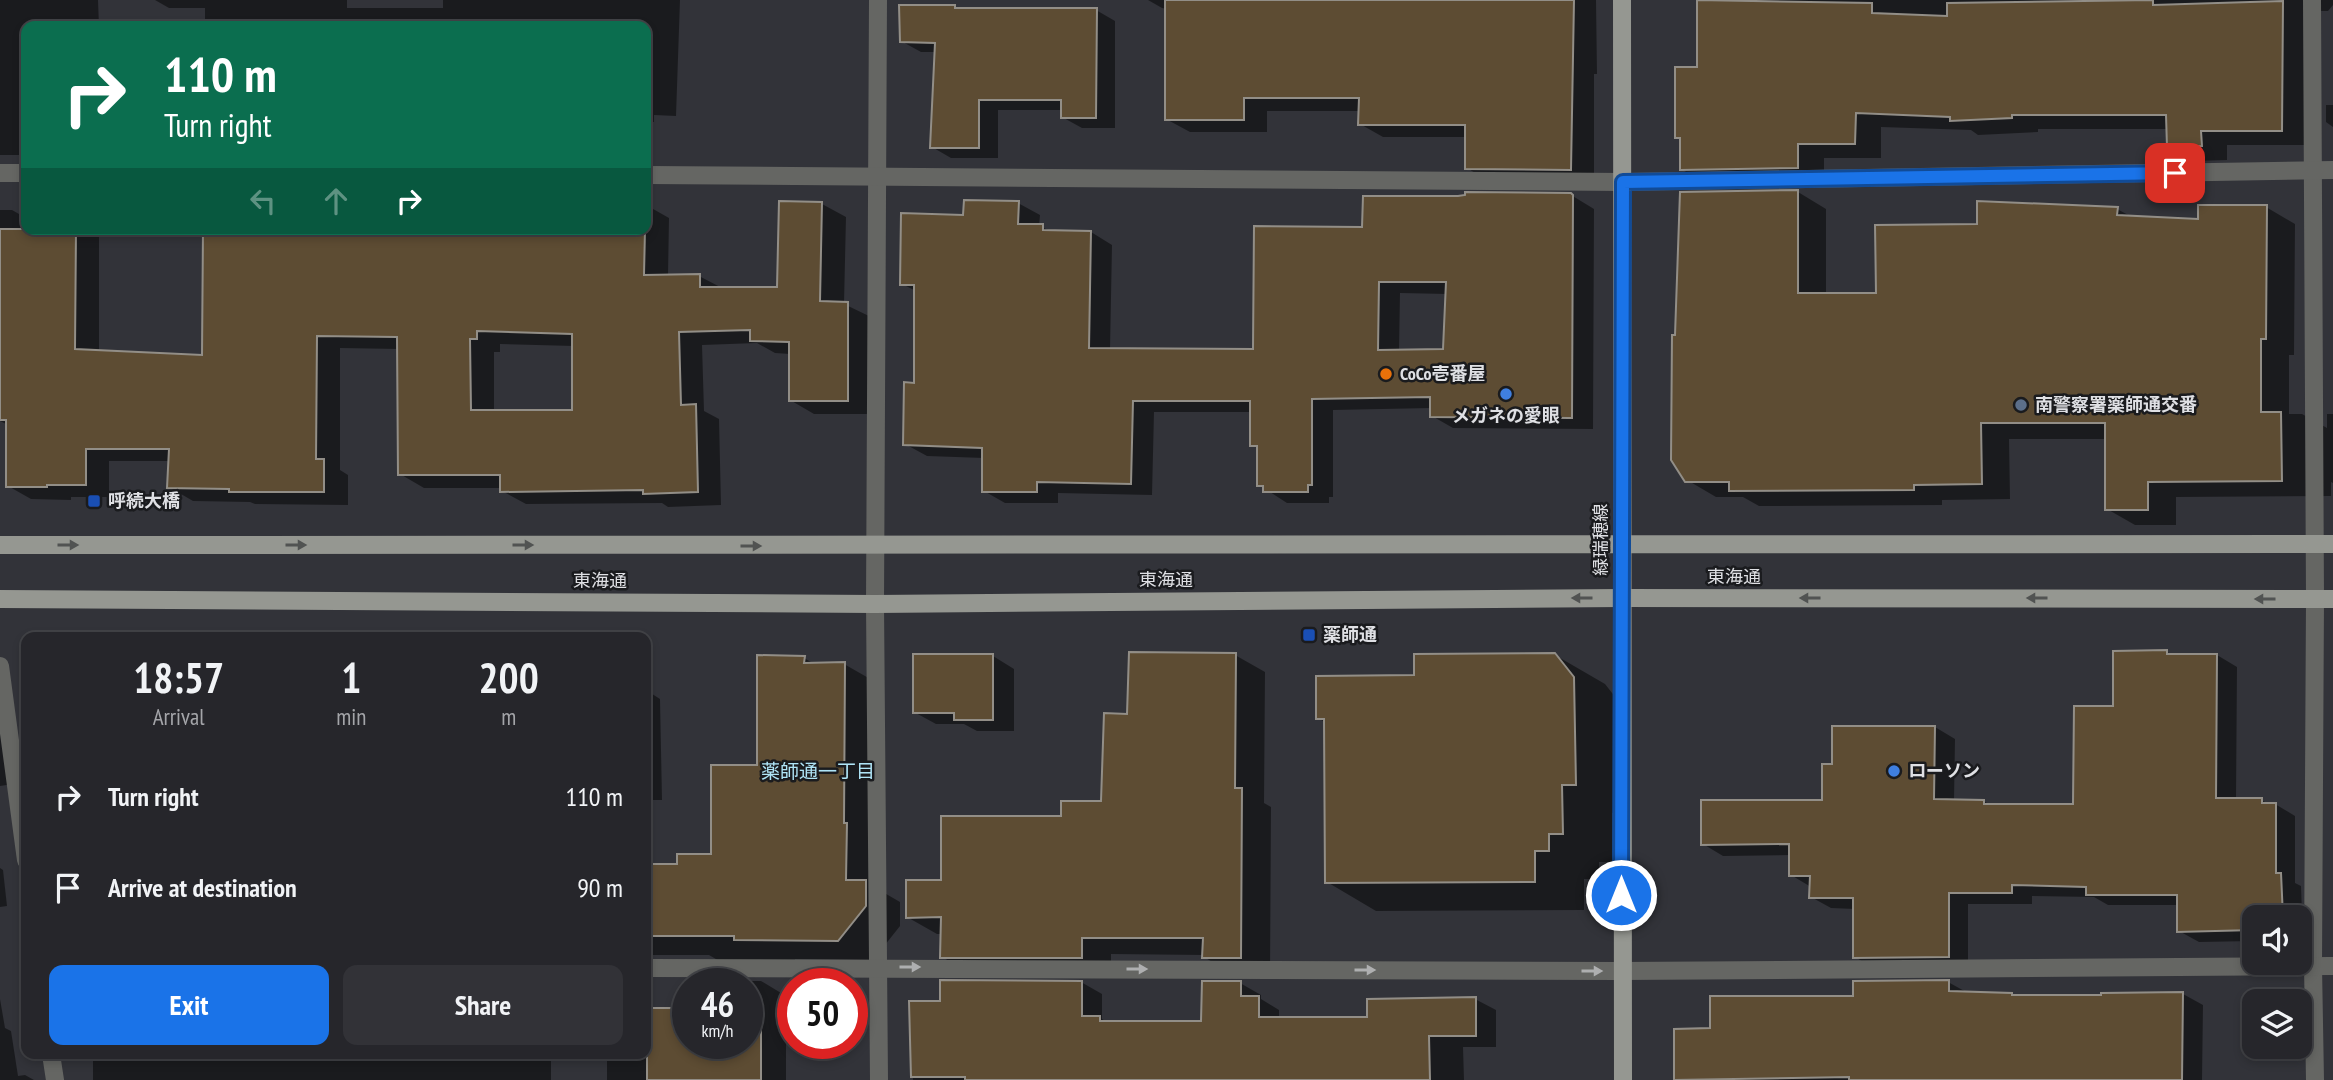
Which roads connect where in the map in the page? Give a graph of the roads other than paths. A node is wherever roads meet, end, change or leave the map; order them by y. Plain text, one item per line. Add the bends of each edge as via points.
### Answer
1 (878, 0) edge
2 (1622, 0) edge
3 (2312, 0) edge
4 (2313, 170) junction
5 (2333, 170) edge
6 (0, 173) edge
7 (21, 173) edge
8 (651, 175) edge
9 (877, 175) junction
10 (1623, 182) junction
11 (1622, 544) junction
12 (2314, 544) junction
13 (2333, 544) edge
14 (0, 545) edge
15 (876, 546) junction
16 (1622, 597) junction
17 (0, 599) edge
18 (2324, 599) edge
19 (876, 604) junction
20 (0, 666) edge
21 (21, 823) edge
22 (2313, 966) junction
23 (2333, 966) edge
24 (878, 967) junction
25 (651, 968) edge
26 (1621, 971) junction
27 (52, 1059) edge
28 (55, 1080) edge
29 (879, 1080) edge
30 (1623, 1080) edge
31 (2315, 1080) edge

1 - 9 street
2 - 10 main road, 緑瑞穂線
3 - 4 street
4 - 5 street
4 - 10 street
4 - 12 street
6 - 7 street
8 - 9 street
9 - 10 street
9 - 15 street
10 - 11 main road, 緑瑞穂線
11 - 12 main road, 東海通
11 - 15 main road, 東海通
11 - 16 main road, 緑瑞穂線
12 - 13 main road, 東海通
12 - 18 street
14 -> 15 main road, 東海通
15 - 19 street
18 -> 16 main road, 東海通
16 -> 19 main road, 東海通
16 - 26 main road, 緑瑞穂線
17 - 19 main road, 東海通
18 - 22 street
19 - 24 street
20 - 21 street
22 - 23 street
22 - 26 street
22 - 31 street
24 - 25 street
24 -> 26 street
24 - 29 street
26 - 30 main road, 緑瑞穂線
27 - 28 street

